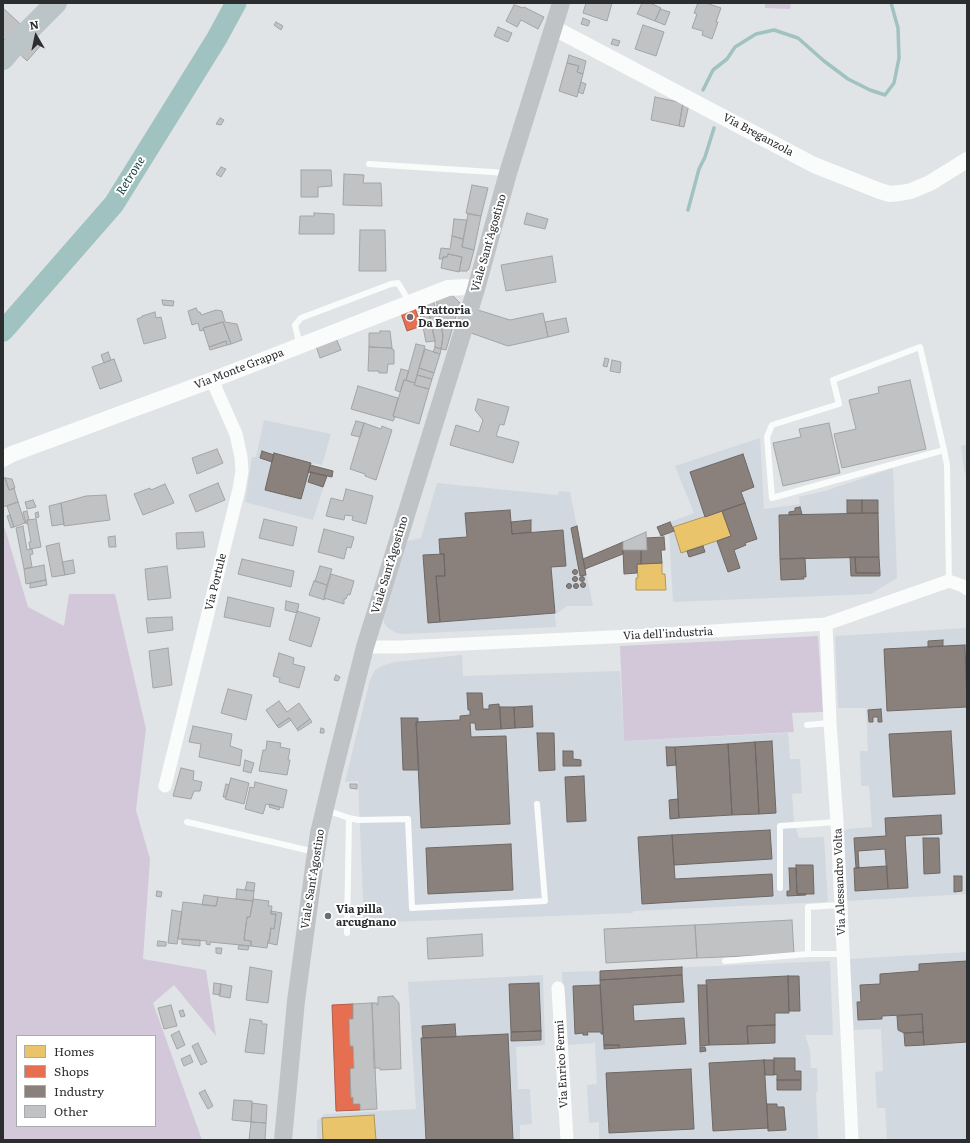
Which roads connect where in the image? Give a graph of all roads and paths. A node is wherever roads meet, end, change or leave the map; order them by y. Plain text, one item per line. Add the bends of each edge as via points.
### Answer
1 (56, 3) edge
2 (561, 3) edge
3 (554, 28) junction
4 (3, 59) edge
5 (967, 160) edge
6 (370, 164) dead end
7 (508, 173) junction
8 (476, 289) junction
9 (410, 303) junction
10 (300, 346) junction
11 (212, 380) junction
12 (944, 450) junction
13 (3, 459) edge
14 (949, 581) junction
15 (966, 587) edge
16 (826, 624) junction
17 (365, 647) junction
18 (830, 723) junction
19 (808, 725) dead end
20 (165, 786) dead end
21 (537, 804) dead end
22 (325, 809) junction
23 (349, 818) junction
24 (188, 822) dead end
25 (837, 822) junction
26 (316, 852) junction
27 (780, 888) dead end
28 (840, 905) junction
29 (347, 933) dead end
30 (808, 954) junction
31 (843, 954) junction
32 (725, 961) dead end
33 (558, 988) dead end
34 (283, 1140) edge
35 (567, 1140) edge
36 (852, 1140) edge

1 - 4 highway
2 - 3 main road, Viale Sant'Agostino
3 - 5 street, Via Breganzola via 814,165 880,192 900,194 911,191 930,183
3 - 7 main road, Viale Sant'Agostino
6 - 7 lane
7 - 8 main road, Viale Sant'Agostino
8 - 9 street, Via Monte Grappa via 448,288
8 - 17 main road, Viale Sant'Agostino
9 - 10 street, Via Monte Grappa
9 - 10 lane via 398,283 301,318 295,325
10 - 11 street, Via Monte Grappa
11 - 13 street, Via Monte Grappa
11 - 20 street, Via Portule via 236,434 242,471
12 - 12 lane via 920,347 833,380 839,404 772,425 767,436 772,498
12 - 14 lane via 947,465
14 - 15 street
14 - 16 street, Via dell'industria
16 - 17 street, Via dell'industria via 608,637
16 - 18 street, Via Alessandro Volta
17 - 22 main road, Viale Sant'Agostino
18 - 19 lane
18 - 25 street, Via Alessandro Volta
21 - 23 lane via 545,901 412,908 408,819
22 - 23 lane
22 - 26 main road, Viale Sant'Agostino
23 - 29 lane
24 - 26 lane
25 - 27 lane via 780,826
25 - 28 street, Via Alessandro Volta
26 - 34 main road, Viale Sant'Agostino via 296,1001
28 - 30 lane via 808,907
28 - 31 street, Via Alessandro Volta
30 - 31 lane
30 - 32 lane
31 - 36 street, Via Alessandro Volta
33 - 35 street, Via Enrico Fermi

